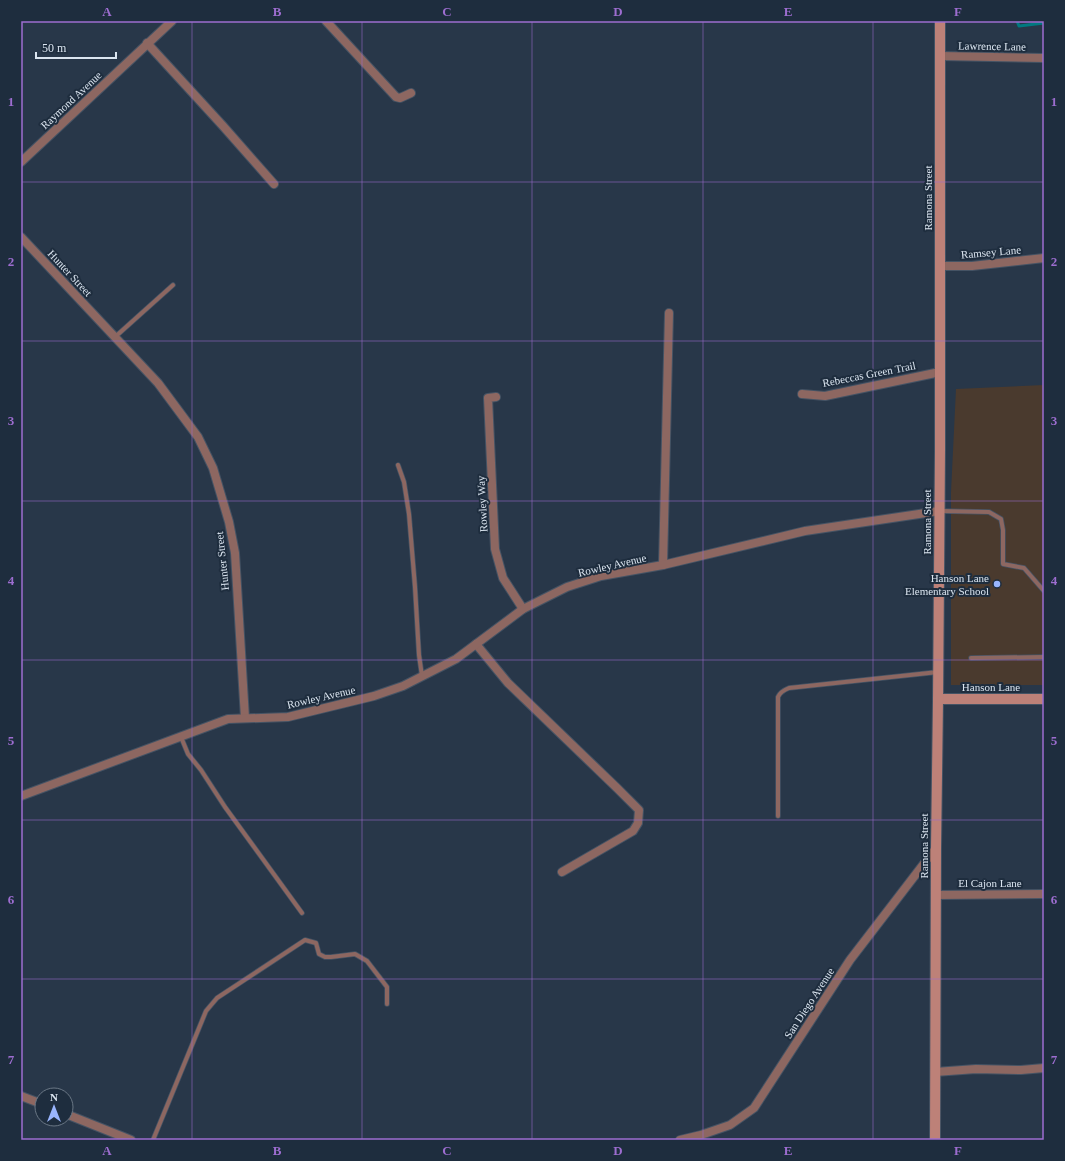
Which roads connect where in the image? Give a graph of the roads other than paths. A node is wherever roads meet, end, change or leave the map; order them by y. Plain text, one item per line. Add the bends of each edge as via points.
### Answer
1 (172, 21) edge
2 (326, 21) edge
3 (940, 21) edge
4 (148, 43) junction
5 (940, 56) junction
6 (1044, 58) edge
7 (411, 93) dead end
8 (21, 162) edge
9 (274, 184) dead end
10 (21, 236) edge
11 (1044, 258) edge
12 (940, 266) junction
13 (173, 286) dead end
14 (669, 313) dead end
15 (115, 337) junction
16 (940, 372) junction
17 (802, 394) dead end
18 (496, 397) dead end
19 (398, 465) dead end
20 (939, 511) junction
21 (663, 565) junction
22 (1044, 591) edge
23 (523, 609) junction
24 (476, 644) junction
25 (1044, 657) edge
26 (971, 658) dead end
27 (938, 672) junction
28 (422, 676) junction
29 (938, 699) junction
30 (1044, 699) edge
31 (245, 718) junction
32 (181, 737) junction
33 (21, 796) edge
34 (778, 816) dead end
35 (936, 848) junction
36 (562, 872) dead end
37 (936, 894) junction
38 (1044, 894) edge
39 (302, 912) dead end
40 (387, 1004) dead end
41 (1044, 1068) edge
42 (935, 1072) junction
43 (21, 1096) edge
44 (34, 1101) edge
45 (74, 1117) edge
46 (131, 1140) edge
47 (153, 1140) edge
48 (680, 1140) edge
49 (935, 1140) edge

1 - 4 street, Raymond Avenue
2 - 7 street via 396,97
3 - 5 main road, Ramona Street
4 - 8 street, Raymond Avenue
4 - 9 street
5 - 6 street, Lawrence Lane
5 - 12 main road, Ramona Street
10 - 15 street, Hunter Street
11 - 12 street, Ramsey Lane via 972,266
12 - 16 main road, Ramona Street
13 - 15 lane
14 - 21 street
15 - 31 street, Hunter Street via 158,383 198,436 213,468 235,553
16 - 17 street, Rebeccas Green Trail via 825,396
16 - 20 main road, Ramona Street
18 - 23 street, Rowley Way via 488,398 495,549 503,578
19 - 28 lane via 404,482 409,514
20 - 21 street, Rowley Avenue via 805,531
20 - 22 lane via 989,512 1001,519 1003,564 1024,568
20 - 27 main road, Ramona Street
21 - 23 street, Rowley Avenue via 601,576 567,587
23 - 24 street, Rowley Avenue
24 - 28 street, Rowley Avenue via 456,659
24 - 36 street via 508,683 639,810 638,823 633,830
25 - 26 lane
27 - 29 main road, Ramona Street
27 - 34 lane via 789,688 779,694
28 - 31 street, Rowley Avenue via 374,696 288,717
29 - 30 main road, Hanson Lane
29 - 35 main road, Ramona Street
31 - 32 street via 228,720
32 - 33 street
32 - 39 lane via 188,754
35 - 37 main road, Ramona Street
35 - 48 street, San Diego Avenue via 850,960 754,1108 730,1125
37 - 38 street, El Cajon Lane
37 - 42 main road, Ramona Street
40 - 47 lane via 387,986 367,961 355,954 325,957 319,954 316,943 305,940 217,998 206,1011
41 - 42 street
42 - 49 main road, Ramona Street
43 - 44 street
45 - 46 street

